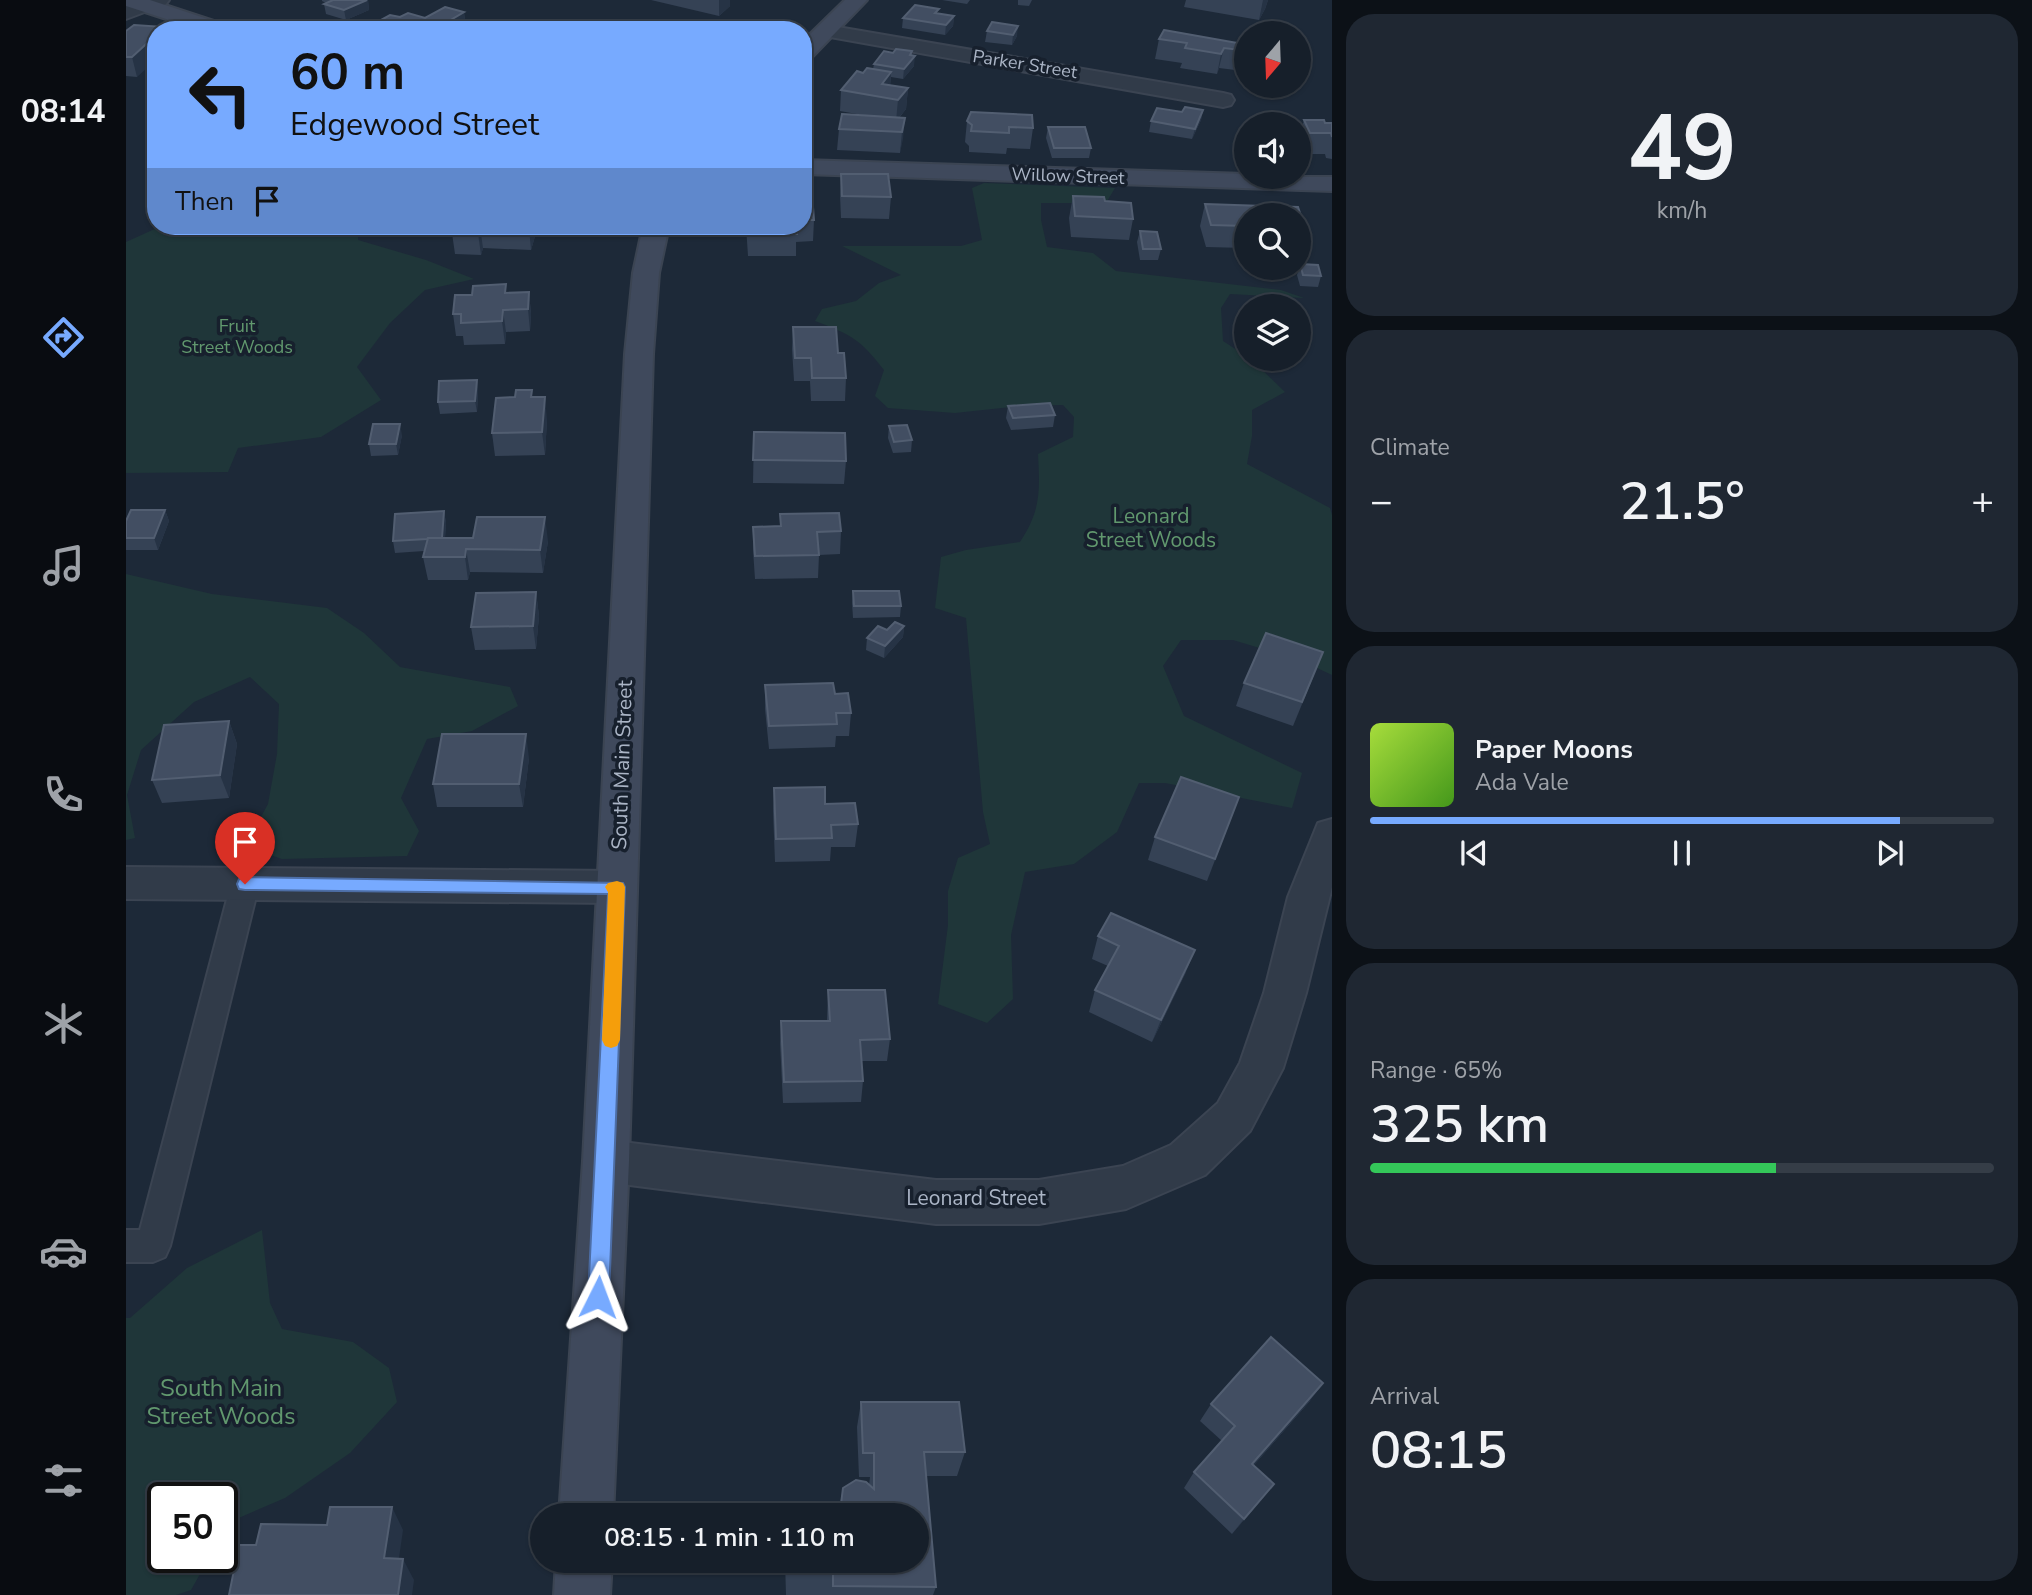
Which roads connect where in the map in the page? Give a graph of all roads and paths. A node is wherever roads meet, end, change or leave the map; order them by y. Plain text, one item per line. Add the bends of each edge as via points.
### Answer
1 (857, 0) edge
2 (140, 5) edge
3 (192, 21) edge
4 (826, 31) junction
5 (812, 44) edge
6 (1223, 100) dead end
7 (812, 167) edge
8 (1332, 184) edge
9 (654, 235) edge
10 (1332, 834) edge
11 (126, 883) edge
12 (245, 884) junction
13 (617, 887) junction
14 (606, 1161) junction
15 (126, 1246) edge
16 (587, 1503) edge
17 (583, 1573) edge
18 (582, 1595) edge

1 - 4 main road
2 - 3 main road
4 - 5 main road
4 - 6 street, Parker Street
7 - 8 main road, Willow Street
9 - 13 main road, South Main Street via 639,354
10 - 14 street, Leonard Street via 1308,897 1261,1068 1234,1117 1188,1160 1126,1187 1039,1202 936,1202
11 - 12 street
12 - 13 street
12 - 15 lane via 153,1247
13 - 14 main road, South Main Street
14 - 16 main road, South Main Street
17 - 18 main road

